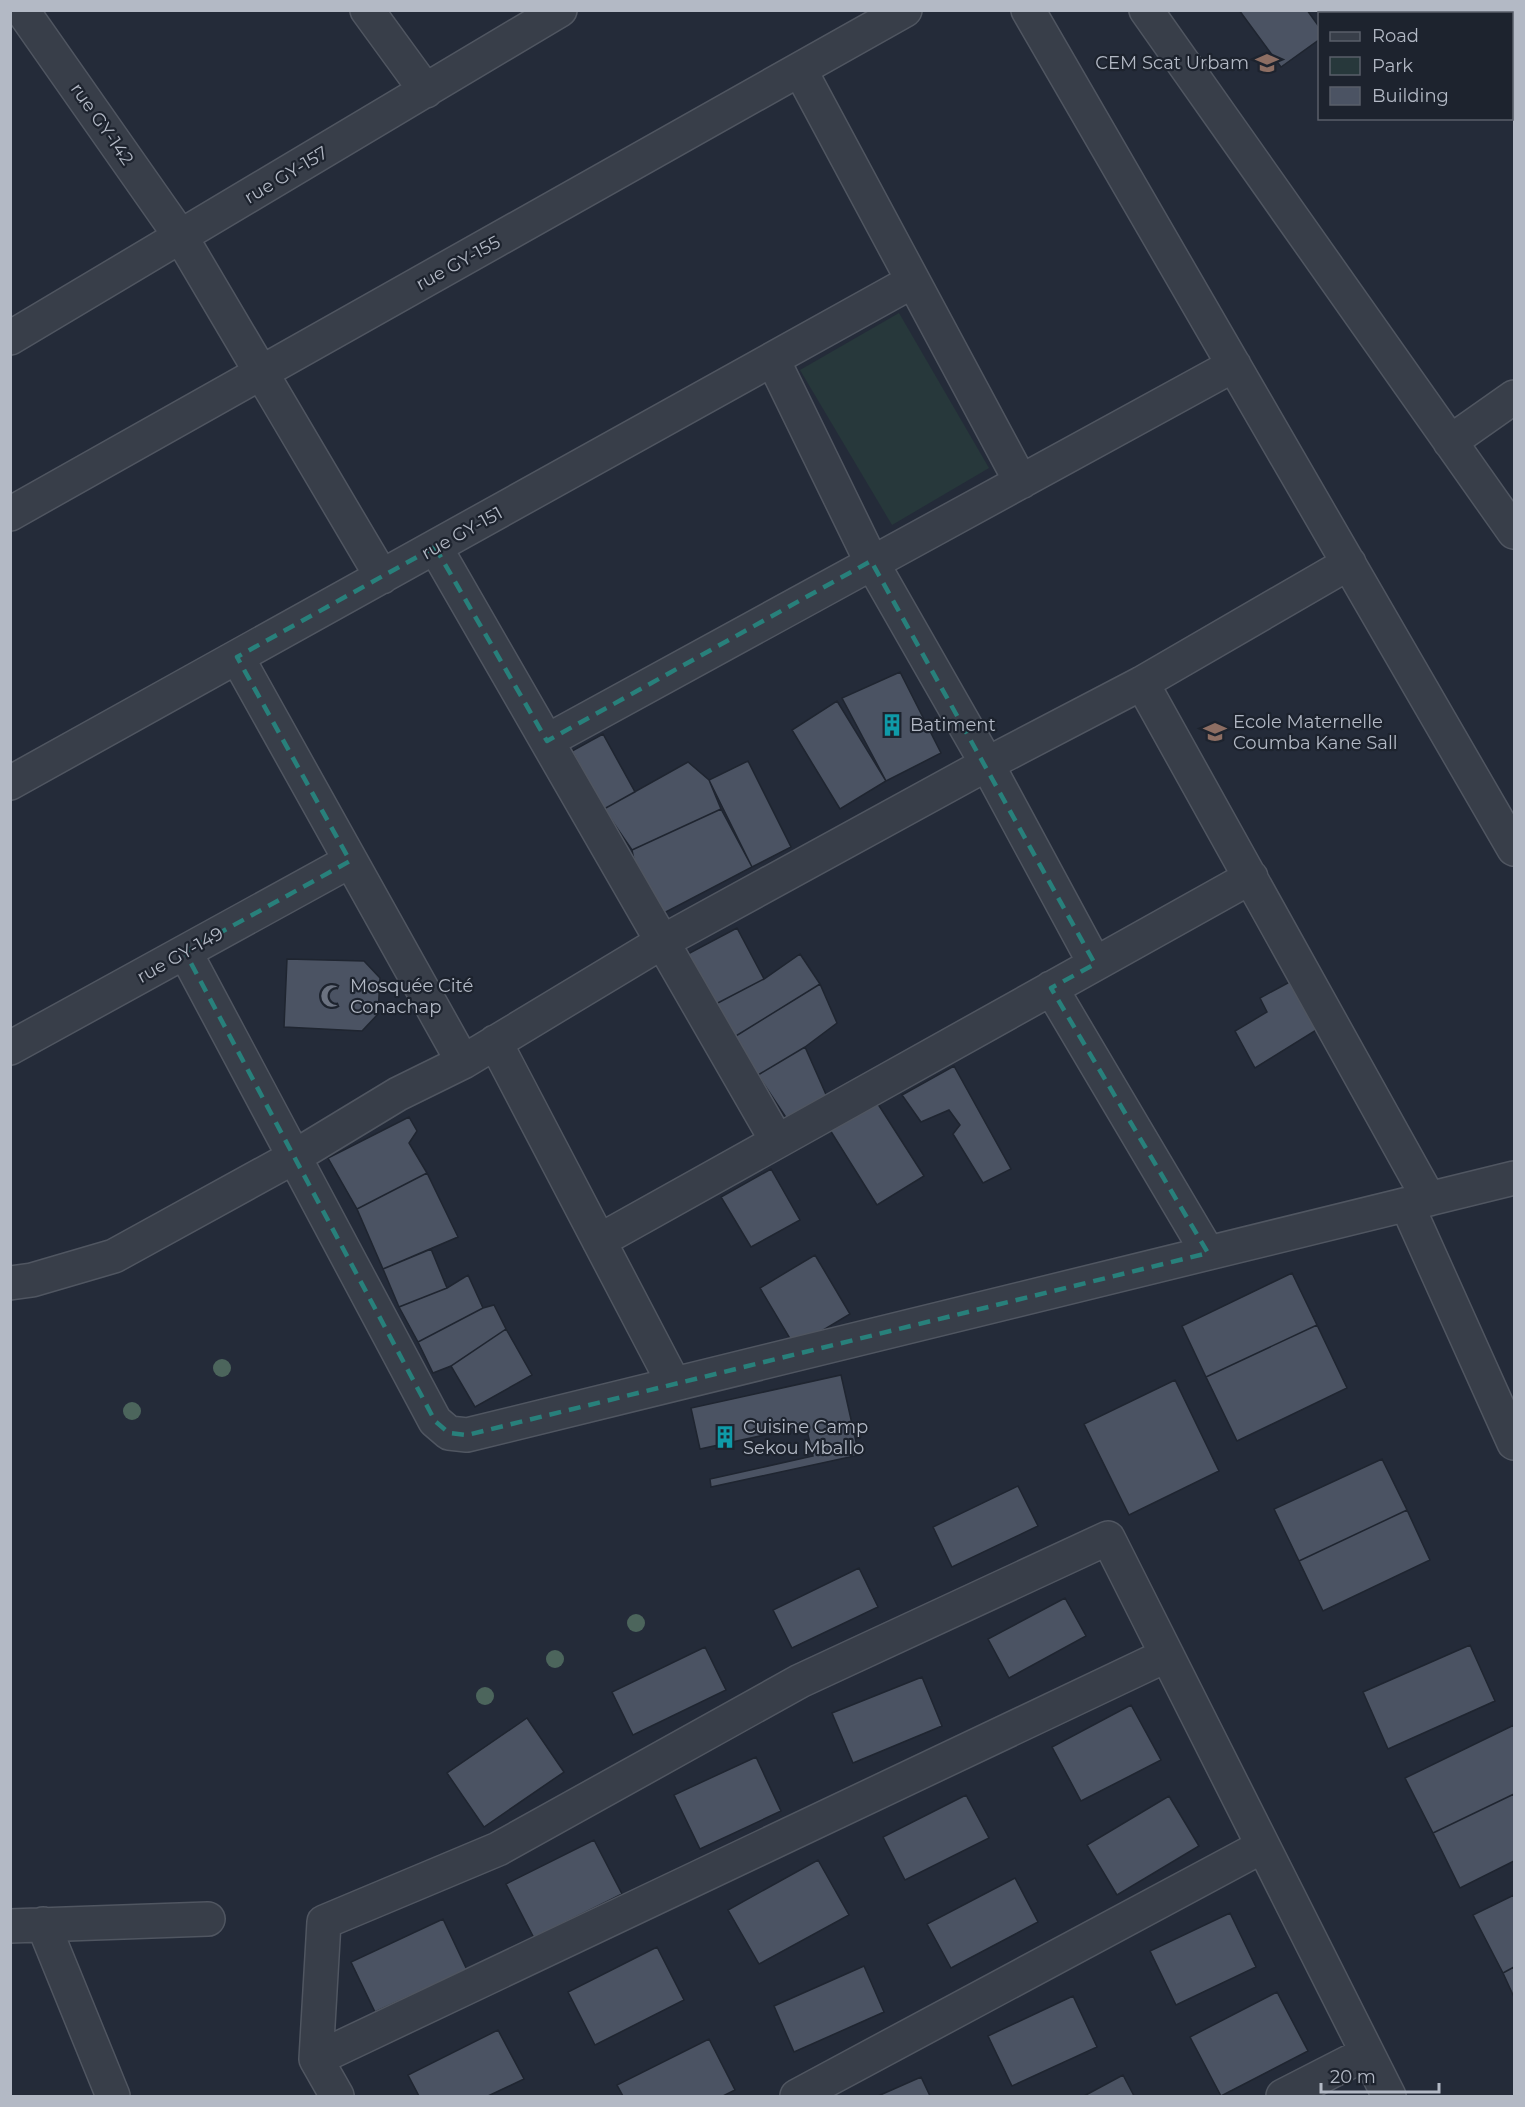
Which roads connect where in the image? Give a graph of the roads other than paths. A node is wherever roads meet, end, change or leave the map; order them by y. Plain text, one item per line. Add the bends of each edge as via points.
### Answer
1 (22, 10) edge
2 (367, 10) edge
3 (560, 10) edge
4 (905, 10) edge
5 (1028, 10) edge
6 (1146, 10) edge
7 (800, 70) junction
8 (426, 91) junction
9 (181, 237) junction
10 (913, 281) junction
11 (10, 338) edge
12 (773, 360) junction
13 (1234, 365) junction
14 (262, 373) junction
15 (1515, 398) edge
16 (1450, 442) junction
17 (1021, 482) junction
18 (10, 514) edge
19 (1515, 532) edge
20 (435, 547) junction
21 (872, 561) junction
22 (1349, 563) junction
23 (382, 577) junction
24 (237, 657) junction
25 (1142, 683) junction
26 (547, 741) junction
27 (987, 764) junction
28 (10, 783) edge
29 (1515, 849) edge
30 (350, 861) junction
31 (1251, 877) junction
32 (662, 942) junction
33 (185, 952) junction
34 (1095, 964) junction
35 (1051, 988) junction
36 (495, 1042) junction
37 (10, 1048) edge
38 (463, 1062) junction
39 (777, 1141) junction
40 (294, 1158) junction
41 (1515, 1178) edge
42 (1418, 1202) junction
43 (599, 1241) junction
44 (1208, 1253) junction
45 (10, 1282) edge
46 (674, 1384) junction
47 (1515, 1443) edge
48 (1167, 1655) junction
49 (1263, 1846) junction
50 (208, 1918) dead end
51 (43, 1924) junction
52 (10, 1926) edge
53 (1367, 2053) junction
54 (316, 2059) junction
55 (113, 2097) edge
56 (337, 2097) edge
57 (797, 2097) edge
58 (1283, 2097) edge
59 (1389, 2097) edge

1 - 9 street, rue GY-142
2 - 8 street
3 - 8 street, rue GY-157
4 - 7 street, rue GY-155
5 - 13 street
6 - 16 street
7 - 10 street
7 - 14 street, rue GY-155
8 - 9 street, rue GY-157
9 - 11 street, rue GY-157
9 - 14 street, rue GY-142
10 - 12 street, rue GY-151
10 - 17 street
12 - 20 street, rue GY-151
12 - 21 street
13 - 17 street
13 - 22 street
14 - 18 street, rue GY-155
14 - 23 street, rue GY-142
15 - 16 street
16 - 19 street
17 - 21 street
20 - 23 street, rue GY-151
20 - 26 street
21 - 26 street
21 - 27 street
22 - 25 street
22 - 29 street
23 - 24 street, rue GY-151
24 - 28 street, rue GY-151
24 - 30 street
25 - 27 street
25 - 31 street
26 - 32 street
27 - 32 street
27 - 34 street
30 - 33 street, rue GY-149
30 - 38 street
31 - 34 street
31 - 42 street
32 - 36 street
32 - 39 street
33 - 37 street, rue GY-149
33 - 40 street
34 - 35 street
35 - 39 street
35 - 44 street
36 - 38 street
36 - 43 street
38 - 40 street via 398,1094
39 - 43 street
40 - 45 street via 114,1256 32,1280
40 - 46 street via 435,1421 449,1433 467,1435
41 - 42 street
42 - 44 street
42 - 47 street
43 - 46 street
44 - 46 street
48 - 49 street
48 - 54 street
48 - 54 street via 1108,1538 800,1681 498,1849 324,1922
49 - 53 street
49 - 57 street
50 - 51 street
51 - 52 street
51 - 55 street
53 - 58 street
53 - 59 street
54 - 56 street

